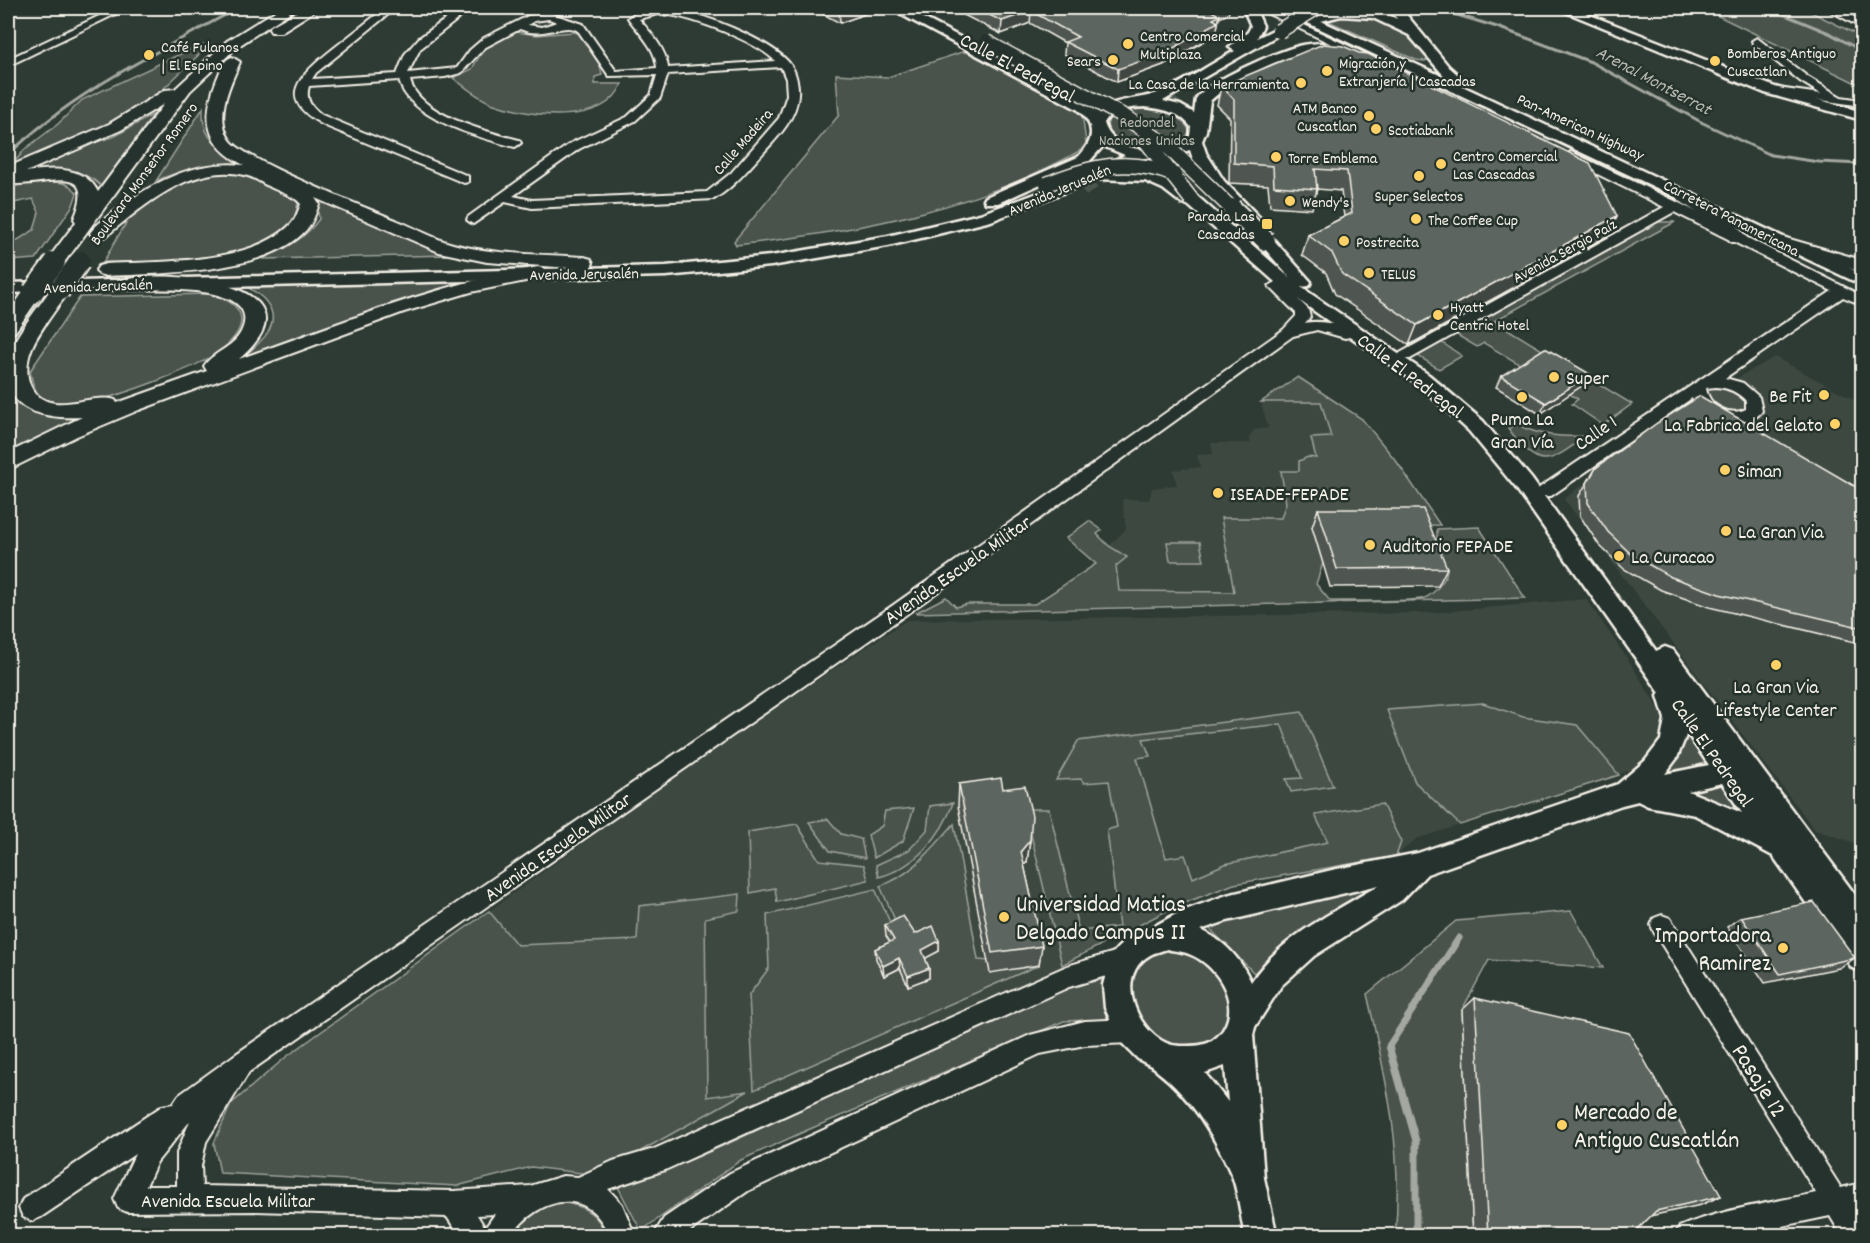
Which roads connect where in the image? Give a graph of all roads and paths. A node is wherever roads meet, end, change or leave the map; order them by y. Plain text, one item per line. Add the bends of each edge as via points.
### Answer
1 (121, 8) edge
2 (289, 8) edge
3 (312, 8) edge
4 (391, 8) edge
5 (466, 8) edge
6 (534, 8) edge
7 (895, 8) edge
8 (905, 8) edge
9 (921, 8) edge
10 (1249, 8) edge
11 (1331, 8) edge
12 (1395, 8) edge
13 (1561, 8) edge
14 (1830, 8) edge
15 (1270, 9) edge
16 (1316, 14) edge
17 (560, 16) edge
18 (942, 17) dead end
19 (526, 22) junction
20 (1863, 25) edge
21 (972, 31) dead end
22 (1281, 33) junction
23 (1417, 37) junction
24 (1757, 40) dead end
25 (982, 44) junction
26 (232, 53) junction
27 (1360, 54) junction
28 (8, 63) edge
29 (785, 64) junction
30 (663, 72) junction
31 (402, 74) junction
32 (305, 81) junction
33 (1185, 82) junction
34 (1770, 90) junction
35 (1836, 98) junction
36 (1177, 99) tunnel mouth
37 (1141, 103) junction
38 (1863, 103) edge
39 (1513, 114) junction
40 (1863, 116) edge
41 (1098, 129) junction
42 (1197, 136) junction
43 (515, 143) dead end
44 (158, 151) dead end
45 (1149, 154) junction
46 (8, 173) edge
47 (464, 179) dead end
48 (8, 181) edge
49 (132, 188) dead end
50 (1077, 188) junction
51 (503, 198) junction
52 (1186, 201) junction
53 (1681, 201) junction
54 (473, 220) dead end
55 (892, 231) junction
56 (99, 233) junction
57 (77, 234) junction
58 (1738, 238) joint
59 (1260, 241) junction
60 (1786, 244) junction
61 (584, 262) junction
62 (1863, 264) edge
63 (106, 270) junction
64 (8, 273) edge
65 (538, 273) junction
66 (1863, 280) edge
67 (131, 284) junction
68 (1276, 286) junction
69 (8, 288) edge
70 (1313, 291) junction
71 (1842, 291) junction
72 (1863, 301) edge
73 (8, 328) edge
74 (1288, 333) junction
75 (1345, 334) junction
76 (21, 351) junction
77 (1405, 356) junction
78 (1736, 366) junction
79 (8, 370) edge
80 (1418, 376) junction
81 (1703, 385) junction
82 (1743, 390) junction
83 (1669, 407) junction
84 (1710, 408) junction
85 (8, 462) edge
86 (1545, 492) junction
87 (1666, 683) junction
88 (1737, 769) junction
89 (1622, 794) junction
90 (1782, 850) junction
91 (1418, 866) junction
92 (1662, 925) dead end
93 (1863, 926) edge
94 (1161, 937) junction
95 (1863, 958) edge
96 (1125, 960) junction
97 (1240, 1028) junction
98 (1130, 1031) junction
99 (1157, 1054) junction
100 (241, 1064) junction
101 (188, 1104) junction
102 (1248, 1178) junction
103 (580, 1189) junction
104 (1863, 1196) edge
105 (192, 1199) junction
106 (530, 1199) junction
107 (1836, 1202) junction
108 (454, 1204) junction
109 (32, 1209) dead end
110 (1768, 1226) edge
111 (476, 1236) edge
112 (495, 1236) edge
113 (622, 1236) edge
114 (666, 1236) edge
115 (1261, 1236) edge
116 (1688, 1236) edge
117 (1857, 1236) edge

1 - 28 street
2 - 26 highway, Boulevard Monseñor Romero
3 - 26 highway, Boulevard Monseñor Romero
4 - 32 street via 326,59
5 - 31 street via 418,44 408,56
6 - 19 street
7 - 41 main road via 1082,106 1092,114
8 - 25 main road, Calle El Pedregal
9 - 18 main road
9 - 25 main road, Calle El Pedregal
10 - 33 main road via 1257,24 1254,35
11 - 16 main road
12 - 23 main road
13 - 34 main road
14 - 20 street
15 - 27 street, Carretera Panamericana
15 - 39 main road, Pan-American Highway
16 - 22 main road
16 - 23 main road via 1374,15
17 - 19 street
17 - 30 street via 583,30 610,73
19 - 31 street via 490,37 458,70
21 - 37 main road via 1096,95
22 - 33 main road
22 - 36 main road
23 - 39 main road via 1452,77
24 - 35 street via 1804,79
25 - 59 main road, Calle El Pedregal, bridge via 1125,117 1165,144
25 - 80 main road, Calle El Pedregal, bridge via 1137,134 1156,152 1182,190 1243,249 1297,293
26 - 44 highway, Boulevard Monseñor Romero
26 - 46 highway via 212,54 168,96 134,117
26 - 57 highway, Boulevard Monseñor Romero via 198,74 172,103
26 - 61 highway via 217,99 215,123 223,142 237,154 446,248 487,256
27 - 42 main road via 1323,48 1289,53 1206,95
27 - 53 street, Carretera Panamericana
29 - 30 street
29 - 30 street via 765,47 673,11 633,18 653,43
29 - 51 street, Calle Madeira via 792,99 783,120 732,179 710,196 532,204
30 - 51 street via 656,96 641,112 575,147
31 - 32 street
31 - 43 street via 407,90 429,111 456,125
32 - 47 street via 302,100 315,114
33 - 37 main road via 1168,94
34 - 35 street
34 - 40 main road
35 - 38 street
37 - 41 main road via 1109,110 1100,117
37 - 42 main road via 1182,112 1194,120
39 - 53 main road, Pan-American Highway
41 - 45 main road via 1114,146
41 - 55 main road, Avenida Jerusalén via 1095,148 1061,171 990,201
42 - 45 main road via 1182,150
42 - 70 main road via 1197,153 1212,176 1274,241
45 - 50 main road, Avenida Jerusalén
45 - 52 main road
48 - 57 highway via 61,174 81,179 90,197
49 - 56 highway, Boulevard Monseñor Romero
50 - 52 main road via 1108,175 1138,175 1163,181
50 - 65 main road, Avenida Jerusalén via 986,218 914,236 782,260 666,271
51 - 54 street
52 - 68 main road
53 - 58 highway via 1728,226
53 - 60 main road, Pan-American Highway
53 - 77 street, Avenida Sergio Paíz
55 - 59 main road, bridge via 984,210 1095,166 1131,164 1160,169 1198,188
55 - 61 main road, Avenida Jerusalén via 746,257
56 - 63 highway via 154,191 204,172 255,172 301,194 310,204 308,217 298,228 275,245 247,257
56 - 76 highway, Boulevard Monseñor Romero, bridge
57 - 73 highway, Boulevard Monseñor Romero, bridge
58 - 71 street, Carretera Panamericana
59 - 70 main road via 1280,266
60 - 62 highway
60 - 66 main road, Pan-American Highway
61 - 63 main road, Avenida Jerusalén
63 - 64 main road, Avenida Jerusalén
65 - 67 main road, Avenida Jerusalén
65 - 85 highway via 421,298 85,423
67 - 69 main road, Avenida Jerusalén
67 - 76 highway via 206,286 233,292 254,311 252,328 241,346 216,365 89,409 56,409 29,402 18,383
68 - 74 street, Avenida Escuela Militar via 1303,312
68 - 75 main road
70 - 77 main road, Calle El Pedregal
71 - 72 street, Carretera Panamericana
71 - 78 street, Calle 1 via 1780,331
74 - 75 street, Avenida Escuela Militar via 1323,325
74 - 100 street, Avenida Escuela Militar via 856,640
75 - 80 main road
76 - 79 highway, Boulevard Monseñor Romero
77 - 86 main road, Calle El Pedregal via 1461,398
78 - 81 street, Calle 1
78 - 82 street
80 - 87 main road, Calle El Pedregal via 1463,412 1504,459
81 - 82 street via 1725,383
81 - 83 street, Calle 1
81 - 84 street via 1698,395
82 - 84 street via 1756,406 1750,414 1732,416
83 - 84 street
83 - 86 street, Calle 1
86 - 88 main road, Calle El Pedregal
87 - 88 main road, Calle El Pedregal
87 - 89 main road via 1677,716 1674,736 1664,757 1646,779
88 - 89 main road
88 - 90 main road, Calle El Pedregal
88 - 93 main road, Calle El Pedregal
89 - 90 main road via 1673,797 1700,804
89 - 91 main road
90 - 95 main road, Calle El Pedregal
91 - 94 main road via 1227,908
91 - 97 main road via 1393,891 1304,947 1271,976
92 - 107 street, Pasaje 12
94 - 96 main road via 1140,945
94 - 97 main road via 1194,940 1223,959 1241,989 1244,1003
96 - 98 main road via 1116,995 1120,1014
96 - 103 street via 1067,977 657,1161
97 - 99 main road via 1222,1052 1204,1060 1184,1062
97 - 102 main road
98 - 99 main road
98 - 114 street via 1085,1033 1038,1043 739,1182 673,1227
99 - 102 main road via 1206,1094
100 - 101 street, Avenida Escuela Militar
100 - 105 street via 193,1144 188,1166
101 - 105 street, Avenida Escuela Militar via 148,1153 127,1200
101 - 109 street
102 - 115 main road
103 - 106 street via 561,1188
103 - 113 street via 605,1203
104 - 107 street
105 - 108 street, Avenida Escuela Militar
106 - 108 street, Avenida Escuela Militar
106 - 112 street via 512,1213
107 - 110 street
107 - 117 street, Pasaje 12
108 - 111 street
110 - 116 street

